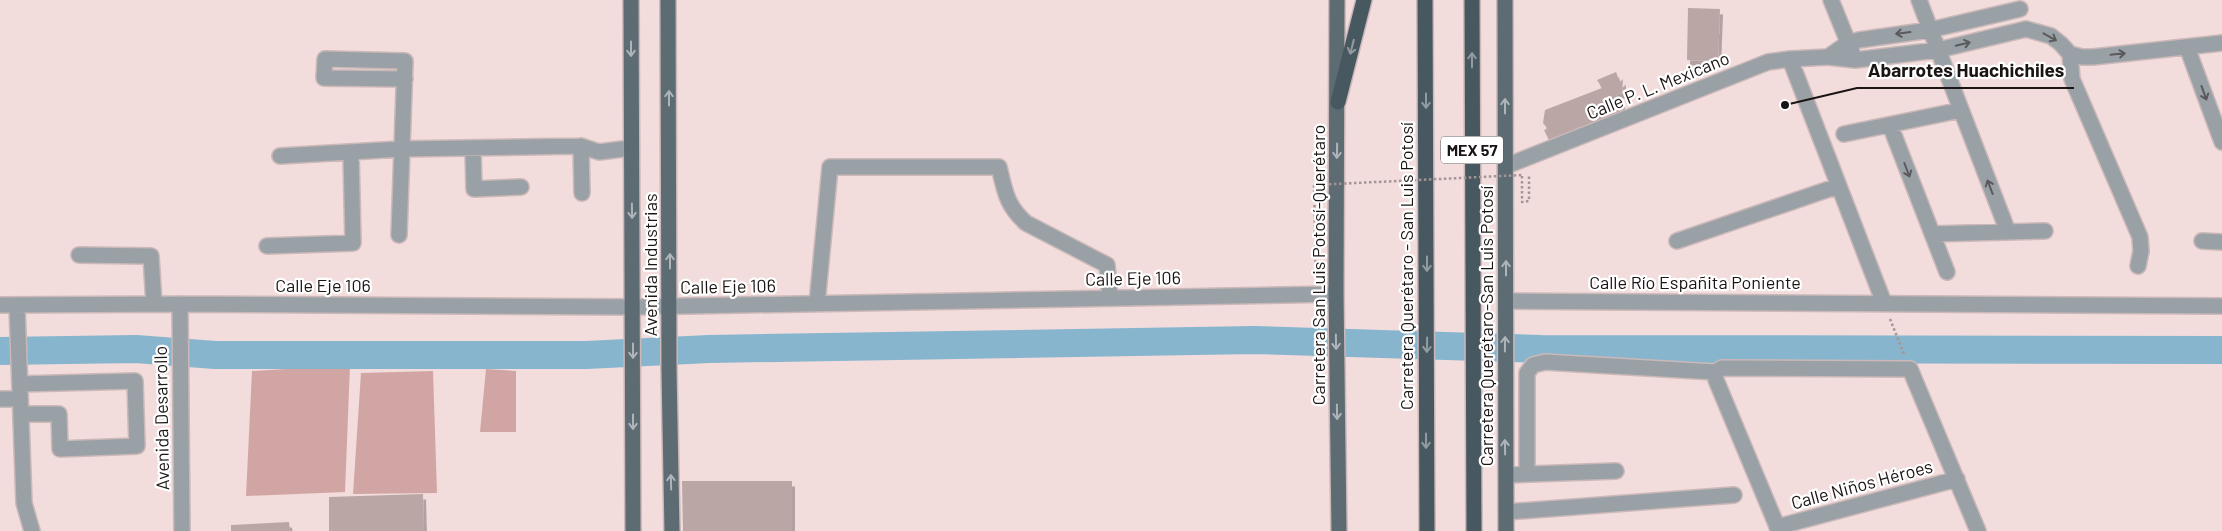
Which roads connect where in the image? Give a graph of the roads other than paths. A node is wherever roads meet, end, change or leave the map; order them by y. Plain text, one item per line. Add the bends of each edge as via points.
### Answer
1 (631, 0) edge
2 (668, 0) edge
3 (1337, 0) edge
4 (1364, 0) edge
5 (1425, 0) edge
6 (1472, 0) edge
7 (1505, 0) edge
8 (1831, 0) edge
9 (1919, 0) edge
10 (2022, 5) edge
11 (2026, 29) junction
12 (1930, 30) junction
13 (1848, 43) junction
14 (2222, 43) edge
15 (2187, 47) junction
16 (1938, 50) junction
17 (2070, 54) junction
18 (1828, 57) junction
19 (1790, 59) junction
20 (1855, 60) junction
21 (404, 79) junction
22 (1338, 102) junction
23 (1961, 110) junction
24 (1890, 125) junction
25 (1844, 134) dead end
26 (2222, 142) edge
27 (581, 146) junction
28 (631, 148) junction
29 (401, 149) junction
30 (473, 149) junction
31 (351, 153) junction
32 (280, 156) dead end
33 (1506, 166) junction
34 (1838, 186) junction
35 (521, 188) dead end
36 (582, 193) dead end
37 (2046, 231) dead end
38 (2008, 232) junction
39 (1932, 234) junction
40 (399, 235) dead end
41 (1677, 241) dead end
42 (2202, 241) dead end
43 (2222, 242) edge
44 (267, 246) dead end
45 (79, 256) dead end
46 (2138, 266) dead end
47 (1947, 272) dead end
48 (1336, 294) junction
49 (1110, 298) junction
50 (1506, 301) junction
51 (154, 304) junction
52 (180, 304) junction
53 (817, 304) junction
54 (0, 305) edge
55 (17, 305) junction
56 (670, 306) junction
57 (2222, 306) edge
58 (634, 307) junction
59 (1886, 309) junction
60 (1715, 372) junction
61 (0, 399) edge
62 (20, 399) junction
63 (1616, 471) dead end
64 (1527, 474) junction
65 (1506, 475) junction
66 (1956, 479) junction
67 (1734, 495) dead end
68 (1506, 512) junction
69 (1778, 529) edge
70 (32, 531) edge
71 (182, 531) edge
72 (633, 531) edge
73 (672, 531) edge
74 (1339, 531) edge
75 (1427, 531) edge
76 (1474, 531) edge
77 (1506, 531) edge
78 (1978, 531) edge

1 -> 28 main road, Avenida Industrias
56 -> 2 main road, Avenida Industrias
3 - 22 main road, Carretera San Luis Potosí-Querétaro
4 -> 22 highway
5 -> 75 highway, Carretera Querétaro - San Luis Potosí / MEX 57
76 -> 6 highway, MEX 57
33 -> 7 main road, Carretera Querétaro-San Luis Potosí
8 - 13 street
9 - 12 street
10 - 11 street
10 - 12 street
16 -> 11 street, Calle P. L. Mexicano
11 -> 17 street via 2051,36
12 -> 13 street
12 - 16 street
13 - 18 street
13 - 20 street
14 - 15 street
17 -> 15 street via 2093,57
15 -> 26 street
16 - 20 street, Calle P. L. Mexicano
16 - 23 street
17 - 46 street via 2072,79 2140,237
18 - 19 street, Calle P. L. Mexicano
18 - 20 street, Calle P. L. Mexicano
19 - 33 street, Calle P. L. Mexicano via 1768,62
19 - 34 street
21 - 21 street via 405,61 325,59 324,78
21 - 29 street
22 -> 48 main road, Carretera San Luis Potosí-Querétaro
23 - 24 street
38 -> 23 street
24 - 25 street
24 -> 39 street
27 - 28 street via 599,152
27 - 30 street
27 - 36 street
28 -> 58 main road, Avenida Industrias
29 - 30 street
29 - 31 street
29 - 40 street
30 - 35 street via 474,189
31 - 32 street
31 - 44 street via 353,243
50 -> 33 main road, Carretera Querétaro-San Luis Potosí
34 - 41 street
34 - 59 street
37 - 38 street
38 - 39 street
39 - 47 street
42 - 43 street
45 - 51 street via 151,256
48 - 49 street, Calle Eje 106
48 -> 74 main road, Carretera San Luis Potosí-Querétaro
49 - 53 street, Calle Eje 106
49 - 53 street via 1107,264 1026,223 1008,204 999,167 830,167
50 - 59 street, Calle Río Españita Poniente
65 -> 50 main road, Carretera Querétaro-San Luis Potosí
51 - 52 street, Calle Eje 106
51 - 55 street, Calle Eje 106
52 - 58 street, Calle Eje 106
52 - 71 street, Avenida Desarrollo
53 - 56 street, Calle Eje 106
54 - 55 street, Calle Eje 106
55 - 62 street
56 - 58 street, Calle Eje 106
73 -> 56 main road, Avenida Industrias
57 - 59 street, Calle Río Españita Poniente
58 -> 72 main road, Avenida Industrias
60 - 64 street via 1545,362 1533,365 1526,373
60 - 66 street via 1722,368 1907,362
60 - 69 street
61 - 62 street
62 - 62 street via 135,381 137,446 60,449 58,414
62 - 70 street via 24,503
63 - 64 street
64 - 65 street
65 - 68 main road, Carretera Querétaro-San Luis Potosí
66 - 69 street, Calle Niños Héroes
66 - 78 street
67 - 68 street
68 - 77 main road, Carretera Querétaro-San Luis Potosí

